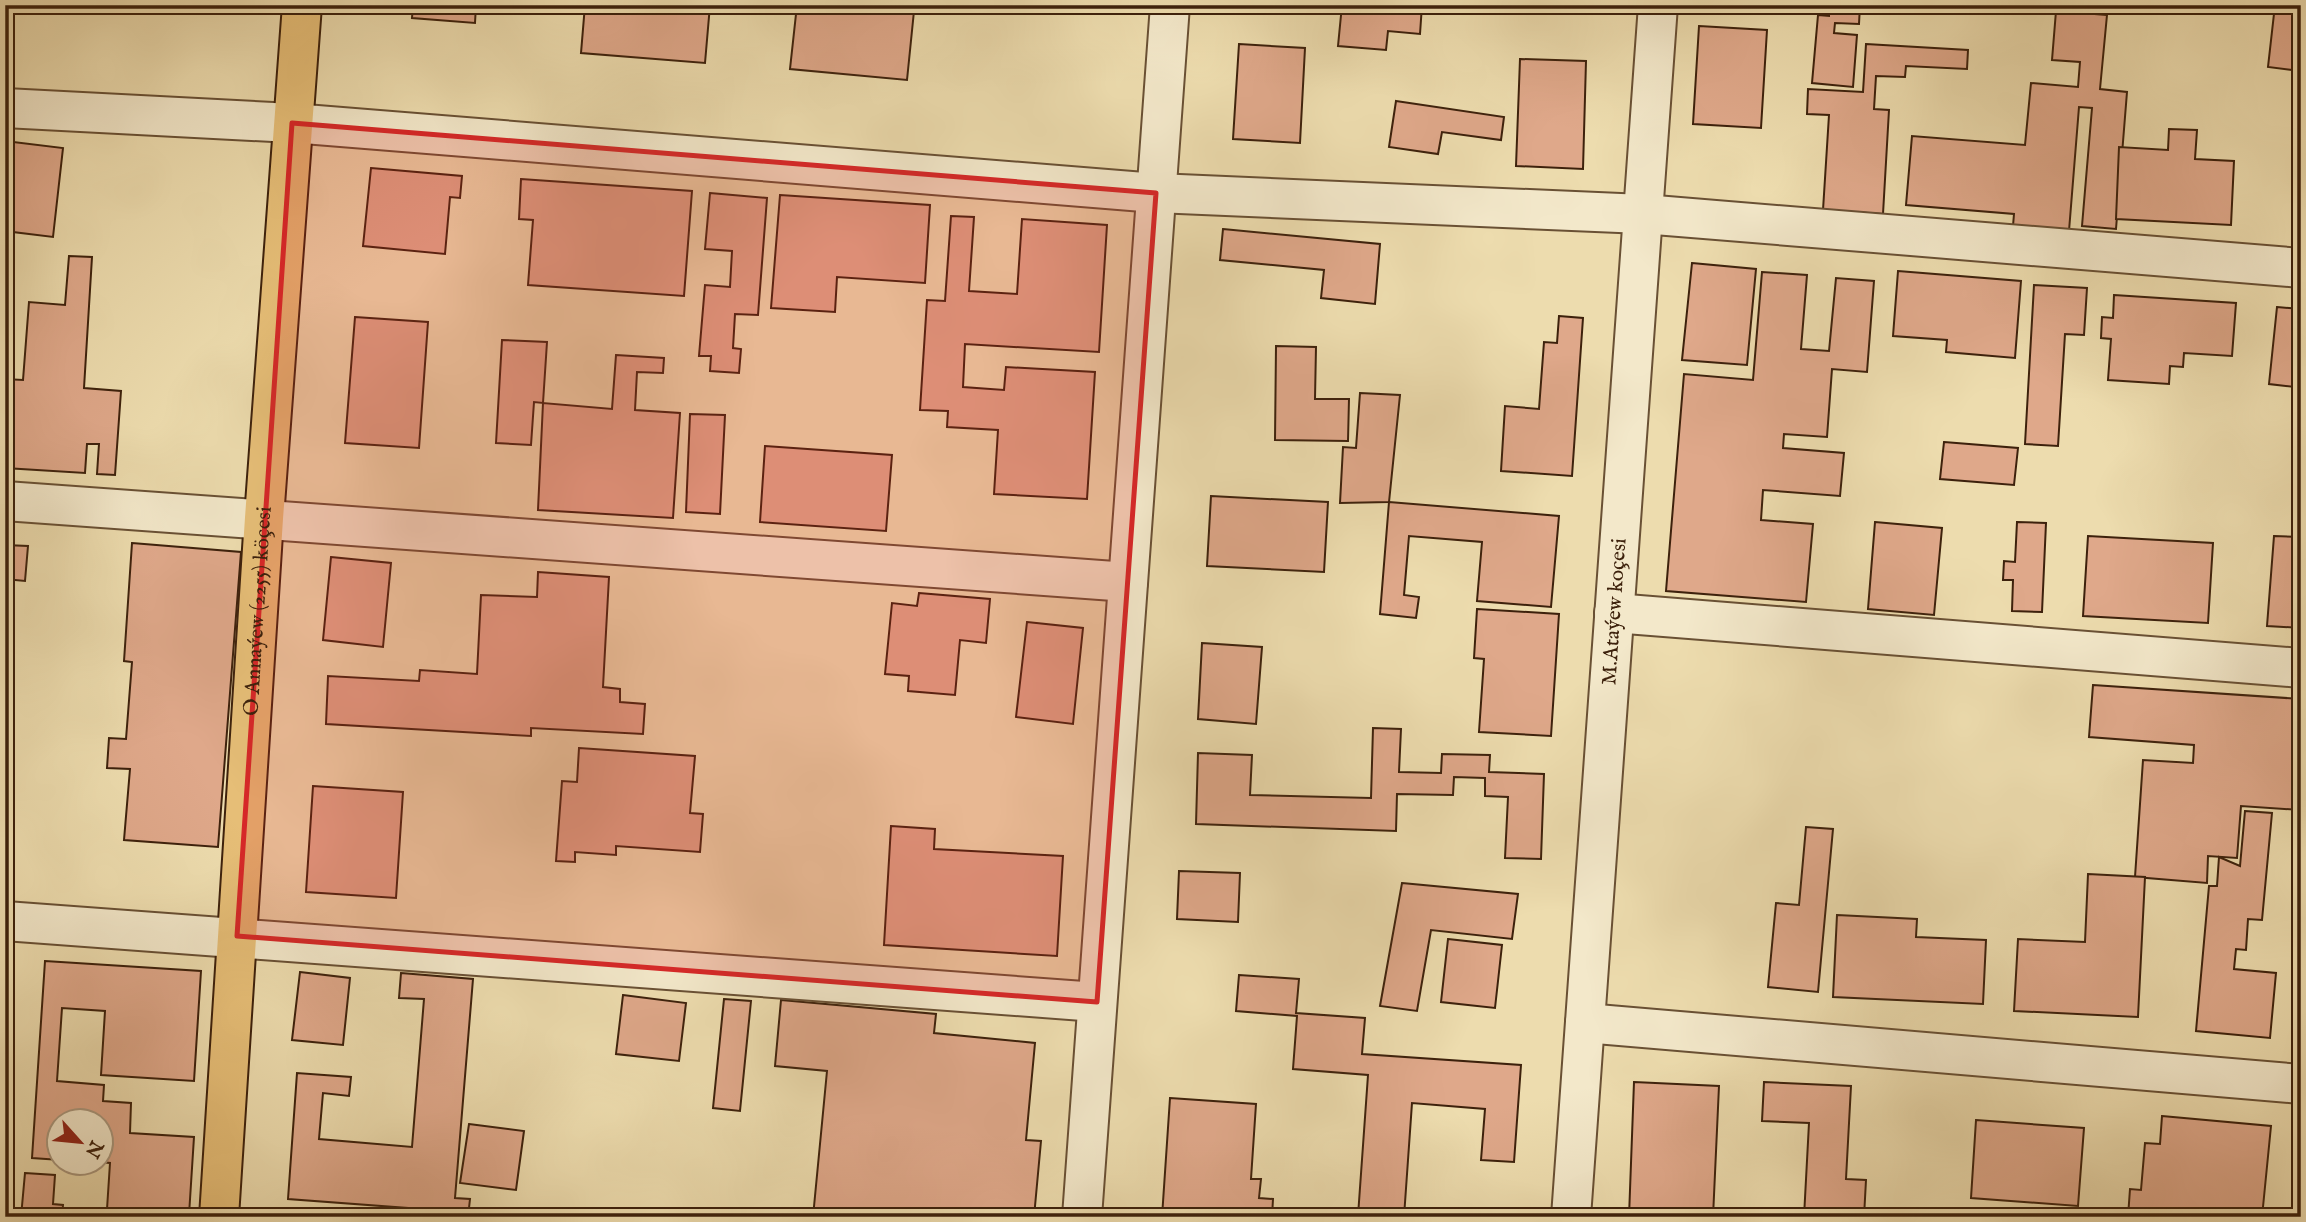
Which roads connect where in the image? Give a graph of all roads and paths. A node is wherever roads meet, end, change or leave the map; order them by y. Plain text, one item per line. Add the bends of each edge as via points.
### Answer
1 (302, 5) edge
2 (1170, 5) edge
3 (1658, 5) edge
4 (5, 108) edge
5 (292, 123) junction
6 (1156, 193) junction
7 (1643, 214) junction
8 (2301, 268) edge
9 (5, 501) edge
10 (264, 518) junction
11 (1128, 582) junction
12 (1614, 613) junction
13 (2301, 668) edge
14 (5, 921) edge
15 (237, 936) junction
16 (1097, 1002) junction
17 (1585, 1023) junction
18 (2301, 1084) edge
19 (219, 1217) edge
20 (1082, 1217) edge
21 (1571, 1217) edge

1 - 5 main road, O Annaýew (2255) köçesi
2 - 6 street
3 - 7 street, M.Ataýew koçesi
4 - 5 street
5 - 6 street
5 - 10 main road, O Annaýew (2255) köçesi
6 - 7 street
6 - 11 street
7 - 8 street
7 - 12 street, M.Ataýew koçesi
9 - 10 street
10 - 11 street
10 - 15 main road, O Annaýew (2255) köçesi
11 - 16 street
12 - 13 street
12 - 17 street, M.Ataýew koçesi
14 - 15 street
15 - 16 street
15 - 19 main road, O Annaýew (2255) köçesi
16 - 20 street
17 - 18 street
17 - 21 street, M.Ataýew koçesi

